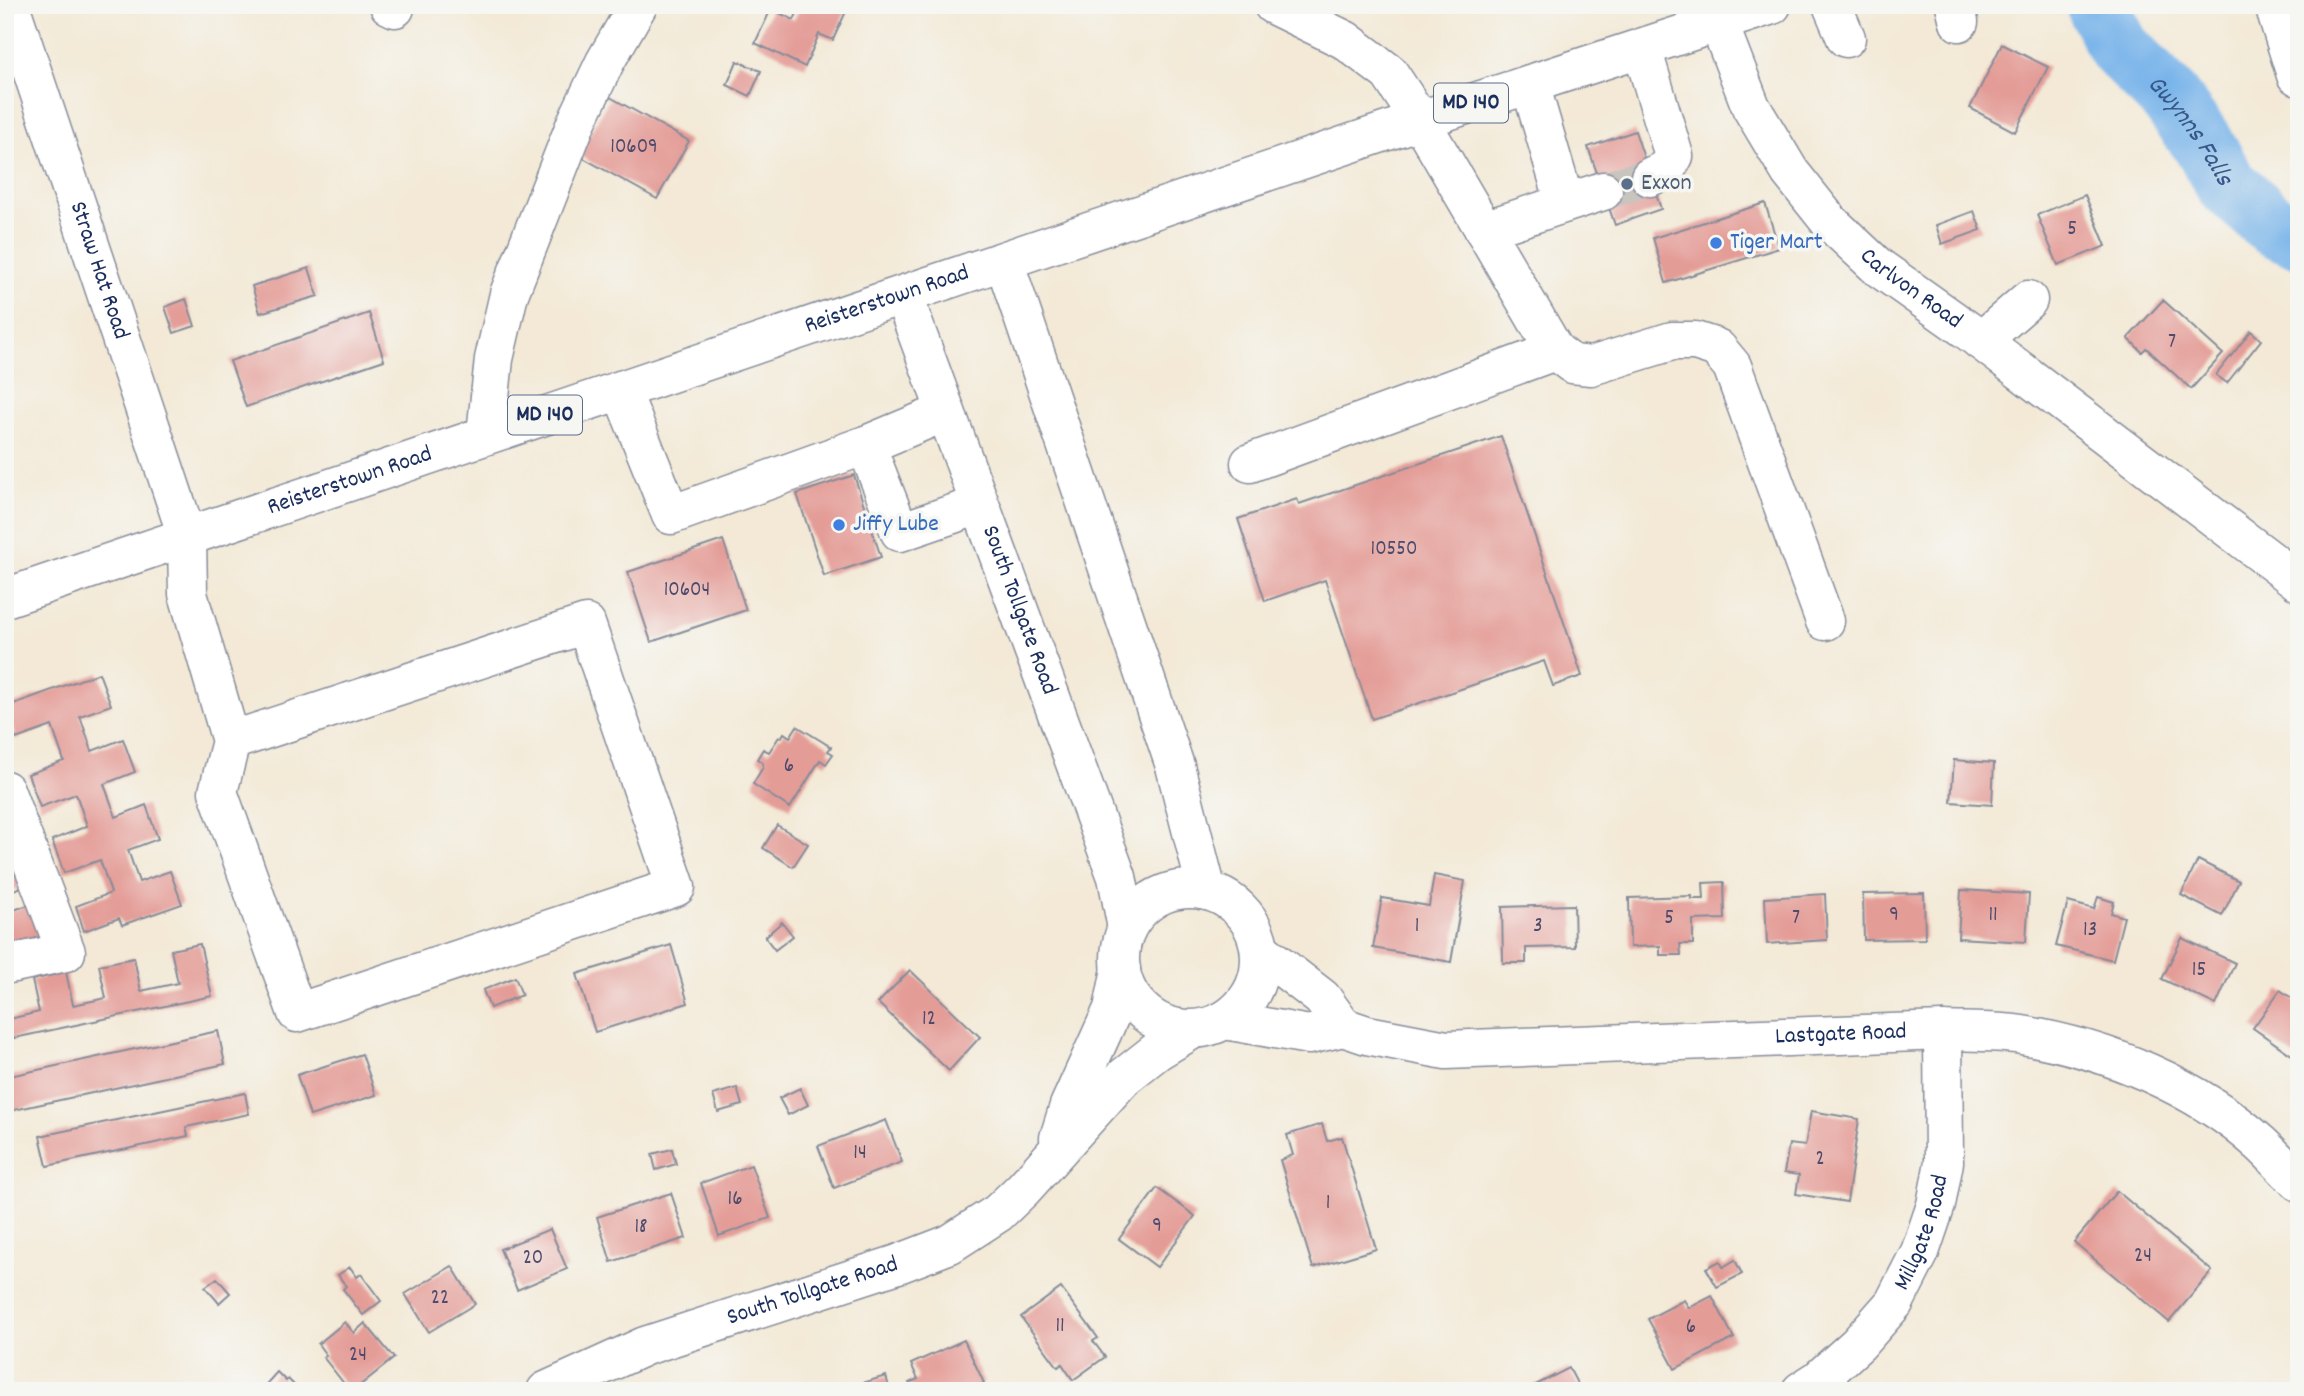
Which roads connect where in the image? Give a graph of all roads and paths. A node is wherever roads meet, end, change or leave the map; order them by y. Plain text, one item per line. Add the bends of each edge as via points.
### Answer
1 (10, 5) edge
2 (638, 5) edge
3 (1273, 5) edge
4 (1772, 5) edge
5 (2274, 5) edge
6 (1719, 23) junction
7 (1642, 48) junction
8 (2299, 76) edge
9 (1530, 84) junction
10 (1420, 120) junction
11 (1650, 177) tunnel mouth
12 (1603, 191) tunnel mouth
13 (1565, 203) junction
14 (1484, 230) junction
15 (1004, 261) junction
16 (903, 295) junction
17 (2028, 300) dead end
18 (1981, 341) junction
19 (1555, 351) junction
20 (621, 390) junction
21 (945, 412) junction
22 (486, 434) junction
23 (866, 445) junction
24 (1250, 463) dead end
25 (979, 505) junction
26 (187, 536) junction
27 (2299, 582) edge
28 (5, 598) edge
29 (1825, 621) dead end
30 (231, 741) junction
31 (5, 790) edge
32 (1207, 891) junction
33 (1127, 928) junction
34 (1260, 950) junction
35 (5, 965) edge
36 (1121, 969) junction
37 (1207, 1025) junction
38 (1343, 1027) junction
39 (1942, 1031) junction
40 (1054, 1154) junction
41 (2299, 1182) edge
42 (547, 1391) edge
43 (1801, 1391) edge

1 - 26 street, Straw Hat Road
2 - 22 street via 576,122 509,294 494,359
3 - 10 street via 1345,40 1389,73
4 - 6 street, Reisterstown Road / MD 140
5 - 8 street
6 - 7 street, Reisterstown Road / MD 140
6 - 18 street, Carlvon Road via 1751,107 1790,172 1829,221 1878,267
7 - 9 street, Reisterstown Road / MD 140
7 - 11 street via 1674,156 1666,169
9 - 10 street, Reisterstown Road / MD 140
9 - 13 street
10 - 14 street
10 - 15 street, Reisterstown Road / MD 140
12 - 13 street
13 - 14 street
14 - 19 street
15 - 16 street, Reisterstown Road / MD 140
15 - 32 street via 1175,766
16 - 20 street, Reisterstown Road / MD 140
16 - 21 street, South Tollgate Road
17 - 18 street
18 - 27 street, Carlvon Road
19 - 24 street
19 - 29 street via 1572,364 1591,366 1672,341 1695,341 1717,348 1732,366
20 - 22 street, Reisterstown Road / MD 140
20 - 23 street via 671,514
21 - 23 street
21 - 25 street, South Tollgate Road
22 - 26 street, Reisterstown Road / MD 140
23 - 25 street via 900,532
25 - 33 street, South Tollgate Road via 1117,877
26 - 28 street, Reisterstown Road / MD 140
26 - 30 street, Straw Hat Road via 188,594
30 - 30 street via 218,792 297,1013 676,887 586,624
31 - 35 street via 66,952
32 - 33 street via 1166,893 1138,912
32 - 34 street via 1243,913
33 - 36 street
34 - 37 street via 1255,986 1238,1010
34 - 38 street via 1322,998
36 - 37 street via 1133,1000 1145,1013 1158,1021
36 - 40 street, South Tollgate Road via 1113,1009 1069,1106
37 - 38 street, Lastgate Road via 1309,1035
37 - 40 street, South Tollgate Road via 1157,1051 1124,1077
38 - 39 street, Lastgate Road via 1446,1050
39 - 41 street, Lastgate Road via 2021,1035 2093,1051 2156,1076 2207,1104 2260,1143
39 - 43 street, Millgate Road via 1944,1162 1920,1252 1894,1303 1858,1344
40 - 42 street, South Tollgate Road via 998,1213 950,1244 645,1346

